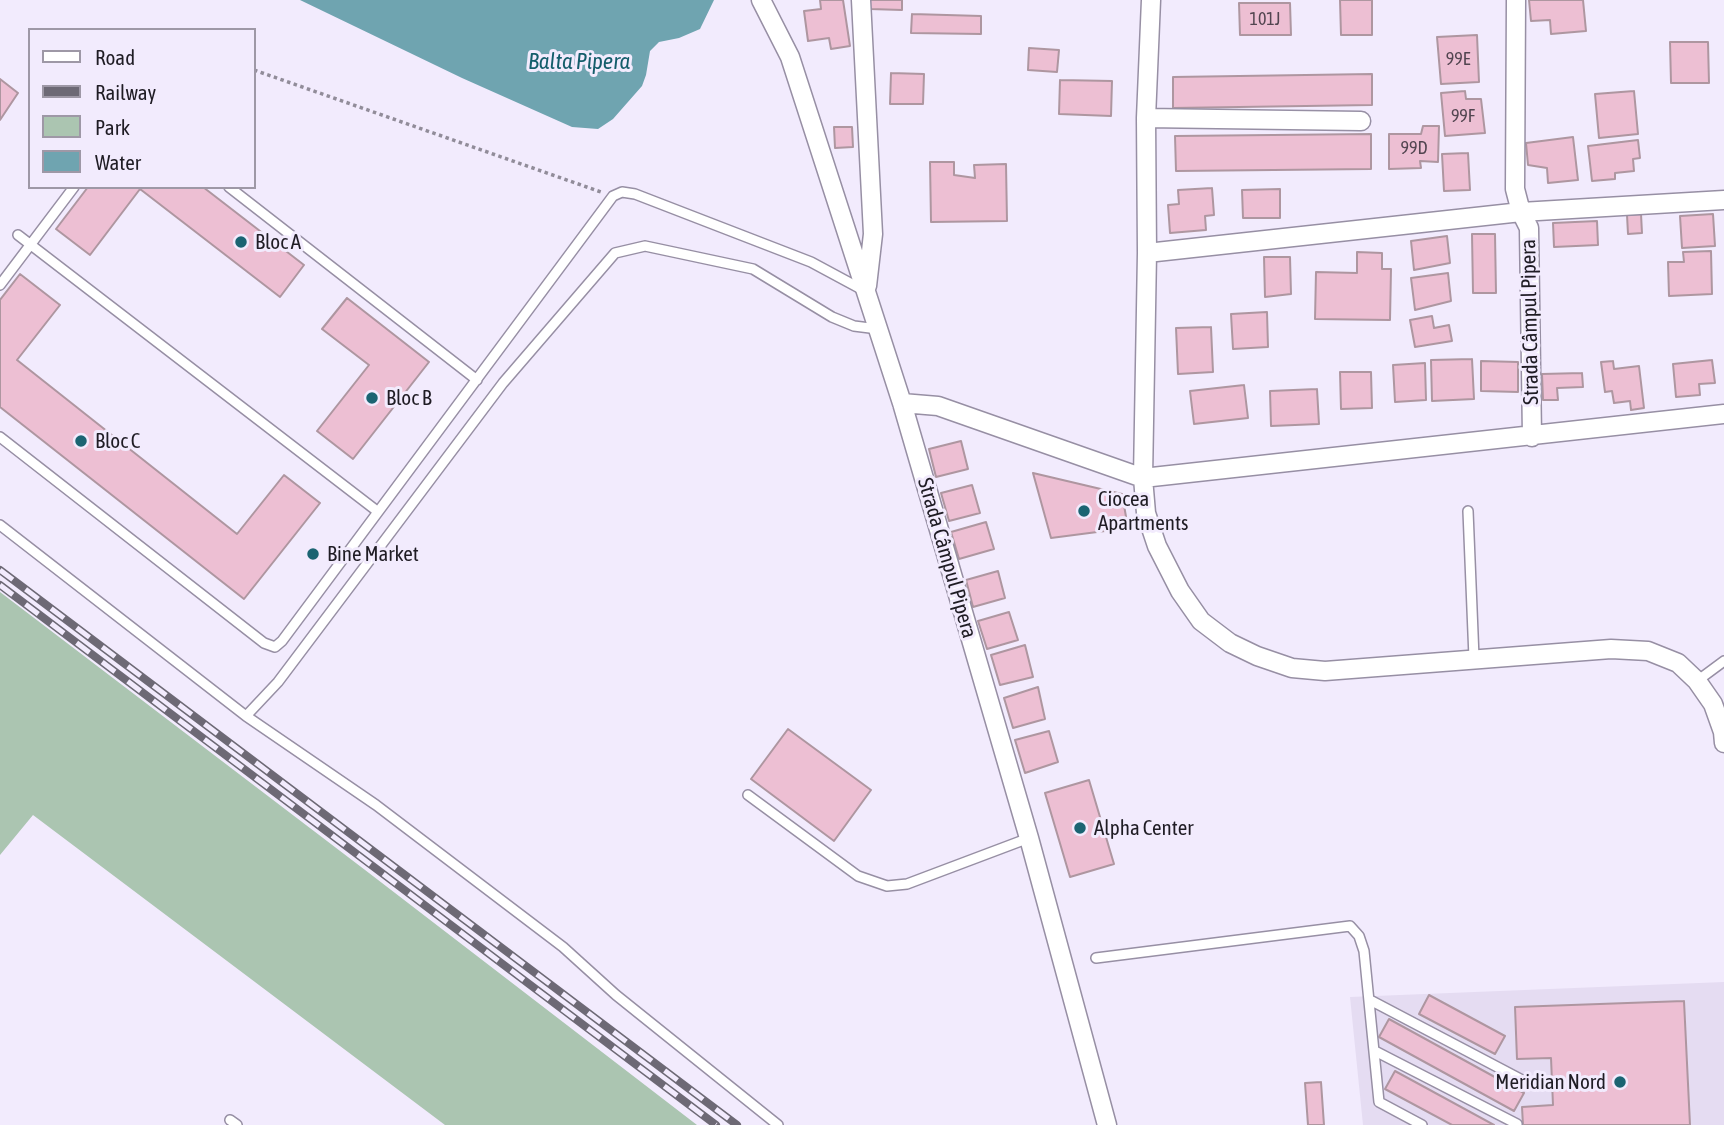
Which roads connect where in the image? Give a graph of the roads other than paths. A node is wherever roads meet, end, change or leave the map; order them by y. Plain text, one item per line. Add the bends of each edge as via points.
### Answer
1 (761, 0) edge
2 (861, 0) edge
3 (1151, 0) edge
4 (1516, 0) edge
5 (1146, 118) junction
6 (1361, 121) dead end
7 (72, 189) edge
8 (232, 189) edge
9 (1724, 200) edge
10 (1521, 212) junction
11 (18, 235) dead end
12 (30, 245) junction
13 (1147, 253) junction
14 (0, 285) edge
15 (866, 292) junction
16 (878, 329) junction
17 (477, 380) junction
18 (902, 403) junction
19 (1724, 414) edge
20 (0, 437) edge
21 (1532, 437) junction
22 (1143, 478) junction
23 (377, 511) junction
24 (1468, 511) dead end
25 (0, 525) edge
26 (1474, 658) junction
27 (1724, 662) edge
28 (1698, 681) junction
29 (246, 716) junction
30 (1724, 743) edge
31 (748, 795) dead end
32 (1029, 838) junction
33 (1096, 958) dead end
34 (1370, 1000) junction
35 (1375, 1051) junction
36 (1524, 1081) dead end
37 (1517, 1124) edge
38 (778, 1125) edge
39 (1107, 1125) edge
40 (1422, 1125) edge

1 - 15 street, Strada Câmpul Pipera via 790,57
2 - 15 street via 873,234
3 - 5 street
4 - 10 street, Strada Câmpul Pipera via 1515,188
5 - 6 street
5 - 13 street
7 - 12 lane
8 - 17 lane
9 - 10 street
10 - 13 street
10 - 21 street, Strada Câmpul Pipera via 1529,228
11 - 12 lane
12 - 14 lane
12 - 23 lane
13 - 22 street
15 - 16 street, Strada Câmpul Pipera
15 - 17 lane via 811,262 622,192 613,196
16 - 18 street, Strada Câmpul Pipera
16 - 29 lane via 832,317 754,269 645,246 615,253 503,383 278,682
17 - 23 lane
18 - 22 street via 938,406
18 - 32 street, Strada Câmpul Pipera
19 - 21 street, Strada Câmpul Pipera
20 - 23 lane via 275,647
21 - 22 street, Strada Câmpul Pipera
22 - 26 street via 1146,513 1180,591 1201,621 1230,643 1292,668 1325,671
24 - 26 lane
25 - 29 lane
26 - 28 street via 1648,651 1678,663
27 - 28 lane
28 - 30 street via 1713,704
29 - 38 lane via 376,806 563,947 615,995
31 - 32 lane via 858,876 887,886 907,884
32 - 39 street, Strada Câmpul Pipera
33 - 34 lane via 1350,926 1362,944
34 - 35 lane
34 - 36 lane
35 - 37 lane
35 - 40 lane via 1379,1102

